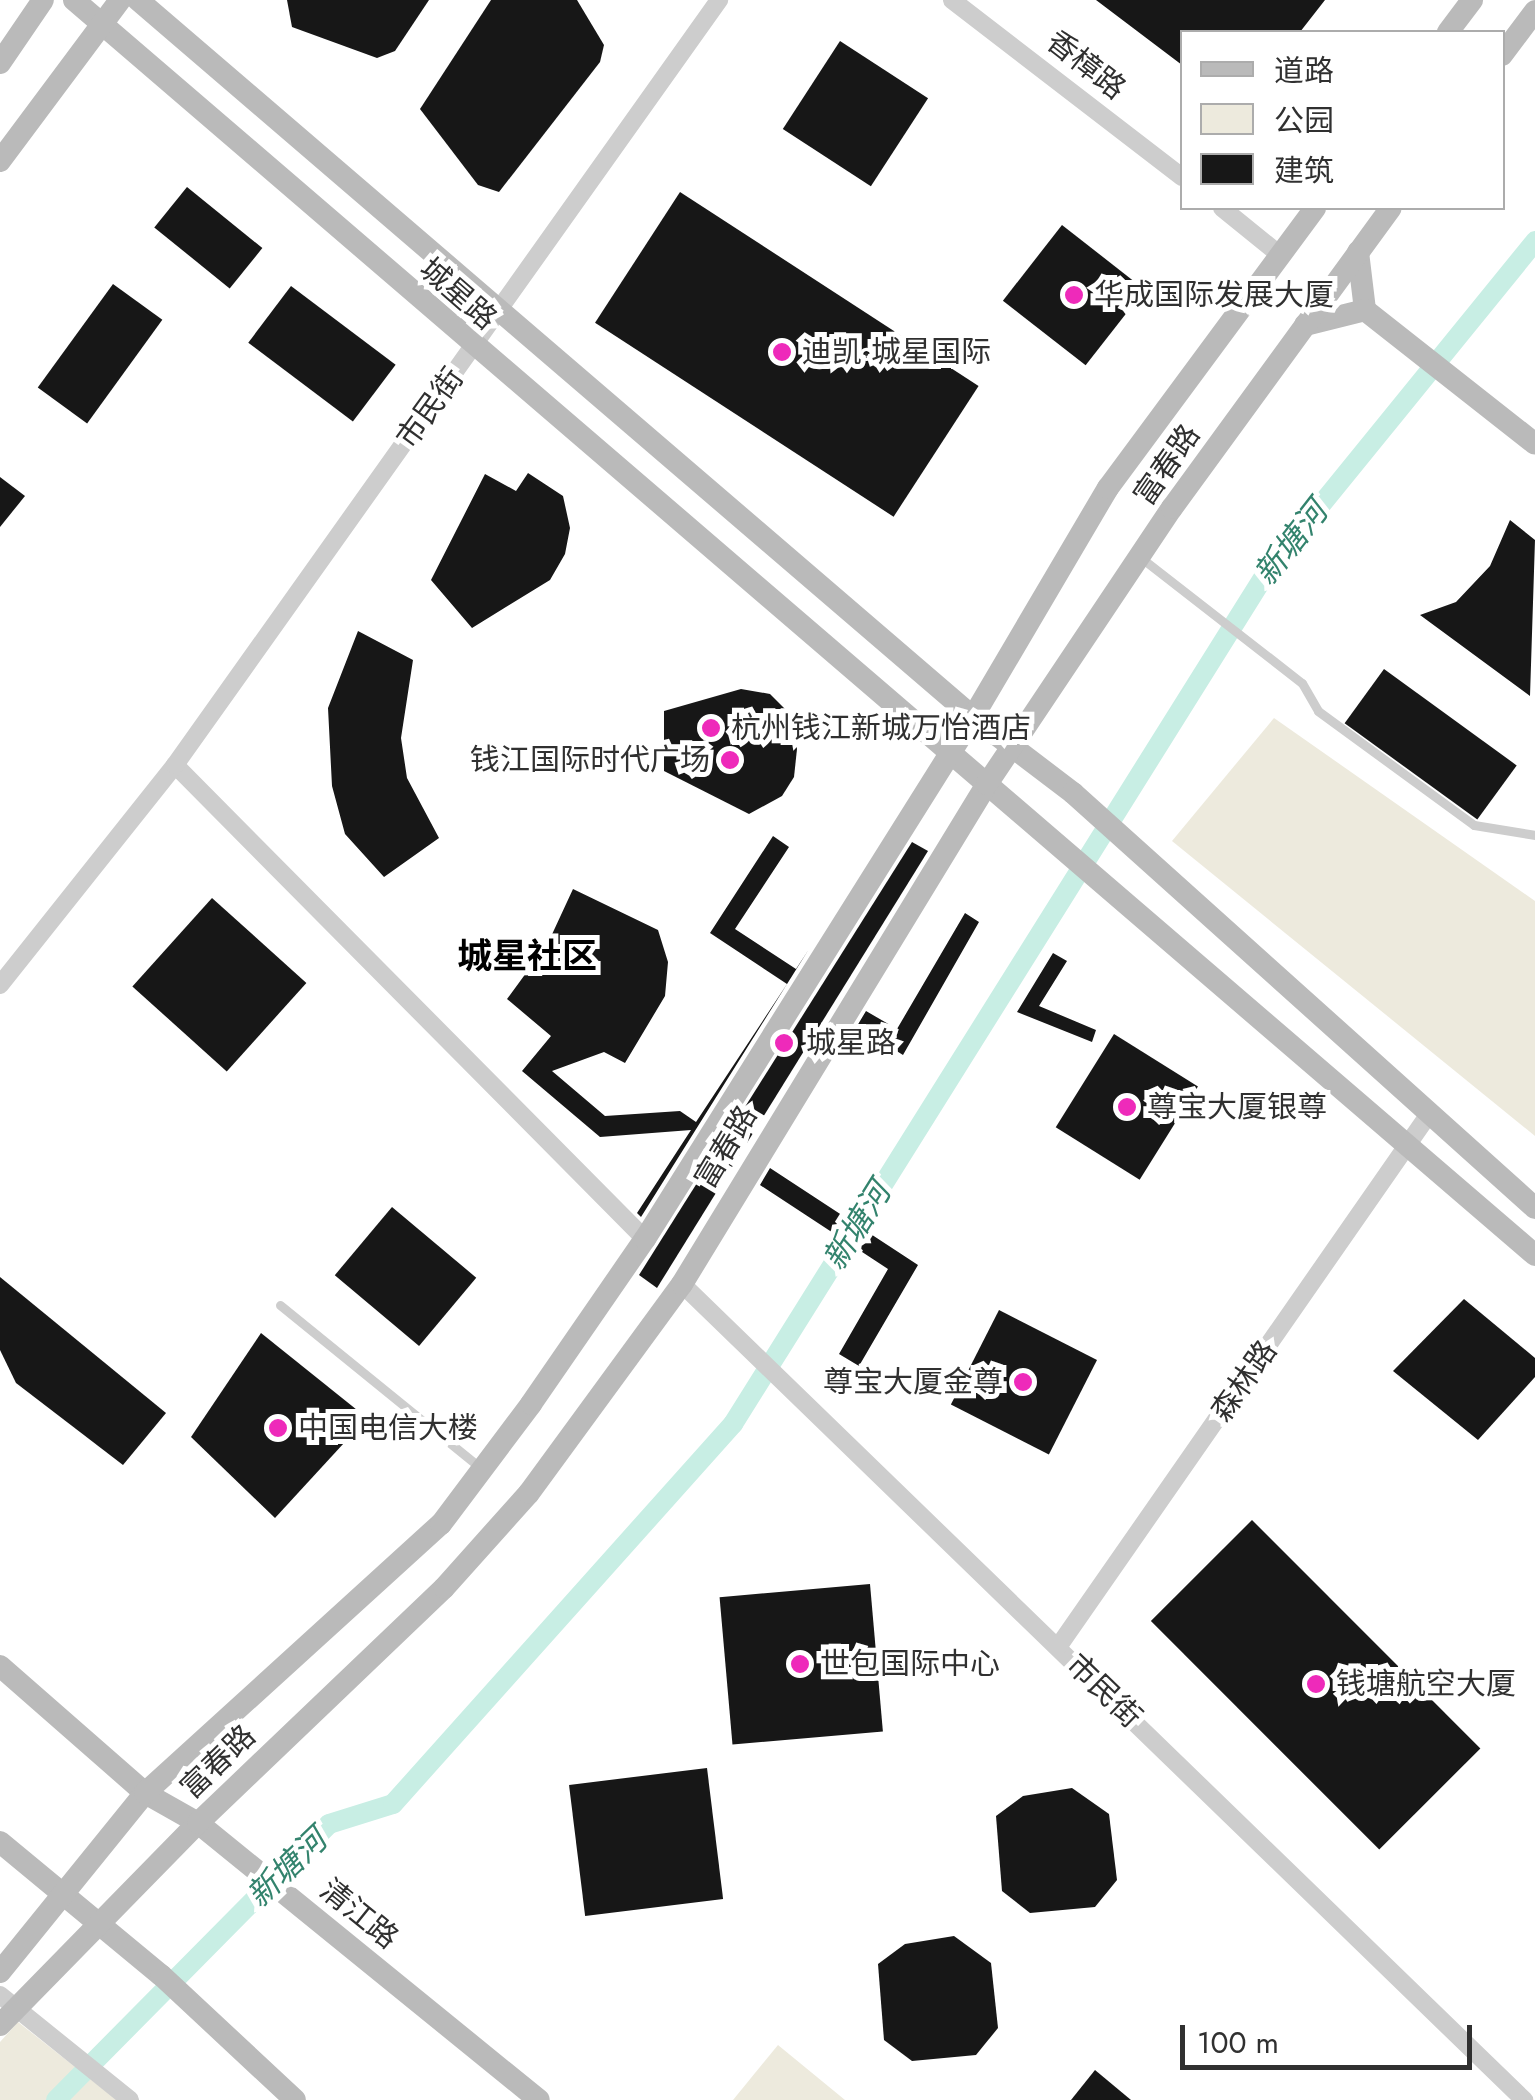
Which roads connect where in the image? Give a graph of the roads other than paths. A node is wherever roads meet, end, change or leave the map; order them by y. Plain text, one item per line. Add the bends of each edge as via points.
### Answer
1 (44, 0) edge
2 (74, 0) edge
3 (120, 0) edge
4 (138, 0) edge
5 (718, 0) edge
6 (952, 0) edge
7 (1472, 0) edge
8 (1535, 11) edge
9 (103, 24) junction
10 (1450, 30) edge
11 (1505, 52) edge
12 (0, 63) edge
13 (0, 161) edge
14 (1180, 175) edge
15 (1224, 210) edge
16 (1314, 210) edge
17 (1390, 210) edge
18 (1358, 252) junction
19 (1280, 255) junction
20 (1365, 310) junction
21 (500, 311) junction
22 (1305, 325) junction
23 (473, 348) junction
24 (1535, 444) edge
25 (1139, 557) junction
26 (973, 717) junction
27 (1013, 749) junction
28 (949, 755) junction
29 (174, 765) junction
30 (987, 784) junction
31 (1535, 835) edge
32 (0, 985) edge
33 (1428, 1114) junction
34 (1408, 1146) junction
35 (1535, 1208) edge
36 (646, 1239) junction
37 (1535, 1255) edge
38 (682, 1284) junction
39 (280, 1305) dead end
40 (482, 1470) junction
41 (1058, 1646) junction
42 (0, 1666) edge
43 (145, 1793) junction
44 (198, 1823) junction
45 (0, 1842) edge
46 (66, 1896) junction
47 (100, 1924) junction
48 (0, 1972) edge
49 (5, 2010) edge
50 (130, 2100) edge
51 (296, 2100) edge
52 (539, 2100) edge
53 (1524, 2100) edge

1 - 12 main road
2 - 9 main road, 城星路
3 - 9 main road
4 - 21 main road, 城星路
5 - 21 street, 市民街
6 - 14 street, 香樟路
7 - 10 main road
8 - 11 main road
9 - 13 main road
9 - 23 main road, 城星路
15 - 19 street
16 - 19 main road, 富春路
17 - 18 main road, 富春路
18 - 20 main road
18 - 22 main road, 富春路
19 - 26 main road, 富春路 via 1108,488
20 - 22 main road
20 - 24 main road
21 - 23 street, 市民街
21 - 26 main road, 城星路
22 - 25 main road, 富春路
23 - 28 main road, 城星路
23 - 29 street, 市民街
25 - 27 main road, 富春路
25 - 31 lane via 1302,683 1318,711 1474,825
26 - 27 main road, 城星路
26 - 28 main road, 富春路
27 - 30 main road, 富春路
27 - 33 main road, 城星路 via 1138,851
28 - 30 main road, 城星路
28 - 36 main road, 富春路
29 - 32 street, 市民街
29 - 36 street
30 - 34 main road, 城星路
30 - 38 main road, 富春路
33 - 34 street, 森林路
33 - 35 main road, 城星路
34 - 37 main road, 城星路
34 - 41 street, 森林路
36 - 40 main road, 富春路
38 - 41 street, 市民街
38 - 44 main road, 富春路 via 529,1493 444,1588
39 - 40 lane
40 - 43 main road, 富春路 via 441,1524
41 - 53 street, 市民街
42 - 43 main road, 清江路
43 - 44 main road, 清江路
43 - 46 main road, 富春路
44 - 47 main road, 富春路
44 - 52 main road, 清江路
45 - 46 main road
46 - 47 main road
46 - 48 main road, 富春路
47 - 49 main road, 富春路
47 - 51 main road
49 - 50 street

